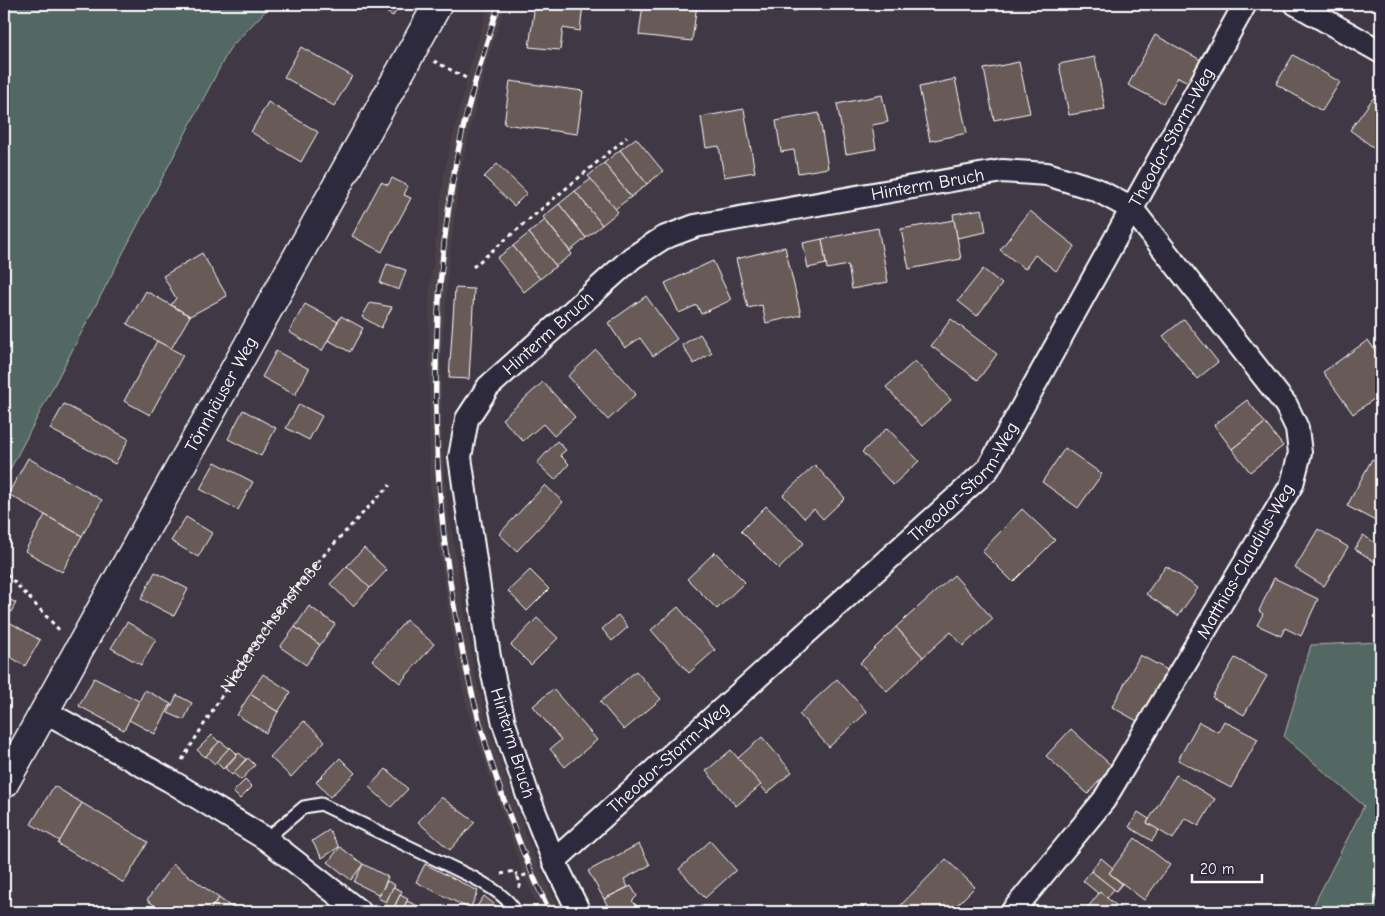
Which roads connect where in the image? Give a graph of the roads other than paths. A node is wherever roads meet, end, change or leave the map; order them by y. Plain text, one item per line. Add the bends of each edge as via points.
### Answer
1 (438, 4) edge
2 (1245, 4) edge
3 (1296, 4) edge
4 (1381, 52) edge
5 (1132, 209) junction
6 (44, 711) junction
7 (4, 784) edge
8 (266, 839) junction
9 (554, 861) junction
10 (514, 908) edge
11 (360, 912) edge
12 (579, 912) edge
13 (1012, 912) edge

1 - 6 main road, Tönnhäuser Weg
2 - 5 street, Theodor-Storm-Weg
3 - 4 street
5 - 9 street, Theodor-Storm-Weg via 988,469
5 - 9 street, Hinterm Bruch via 1095,189 1047,174 1002,171 695,226 663,238 632,258 488,387 467,419 461,466 489,657 502,713 527,793
5 - 13 street, Matthias-Claudius-Weg via 1286,405 1297,428 1300,453 1292,484 1104,800
6 - 7 main road, Tönnhäuser Weg
6 - 8 street via 169,780
8 - 10 lane via 304,806 321,804 474,878 494,889
8 - 11 street
9 - 12 street, Hinterm Bruch

